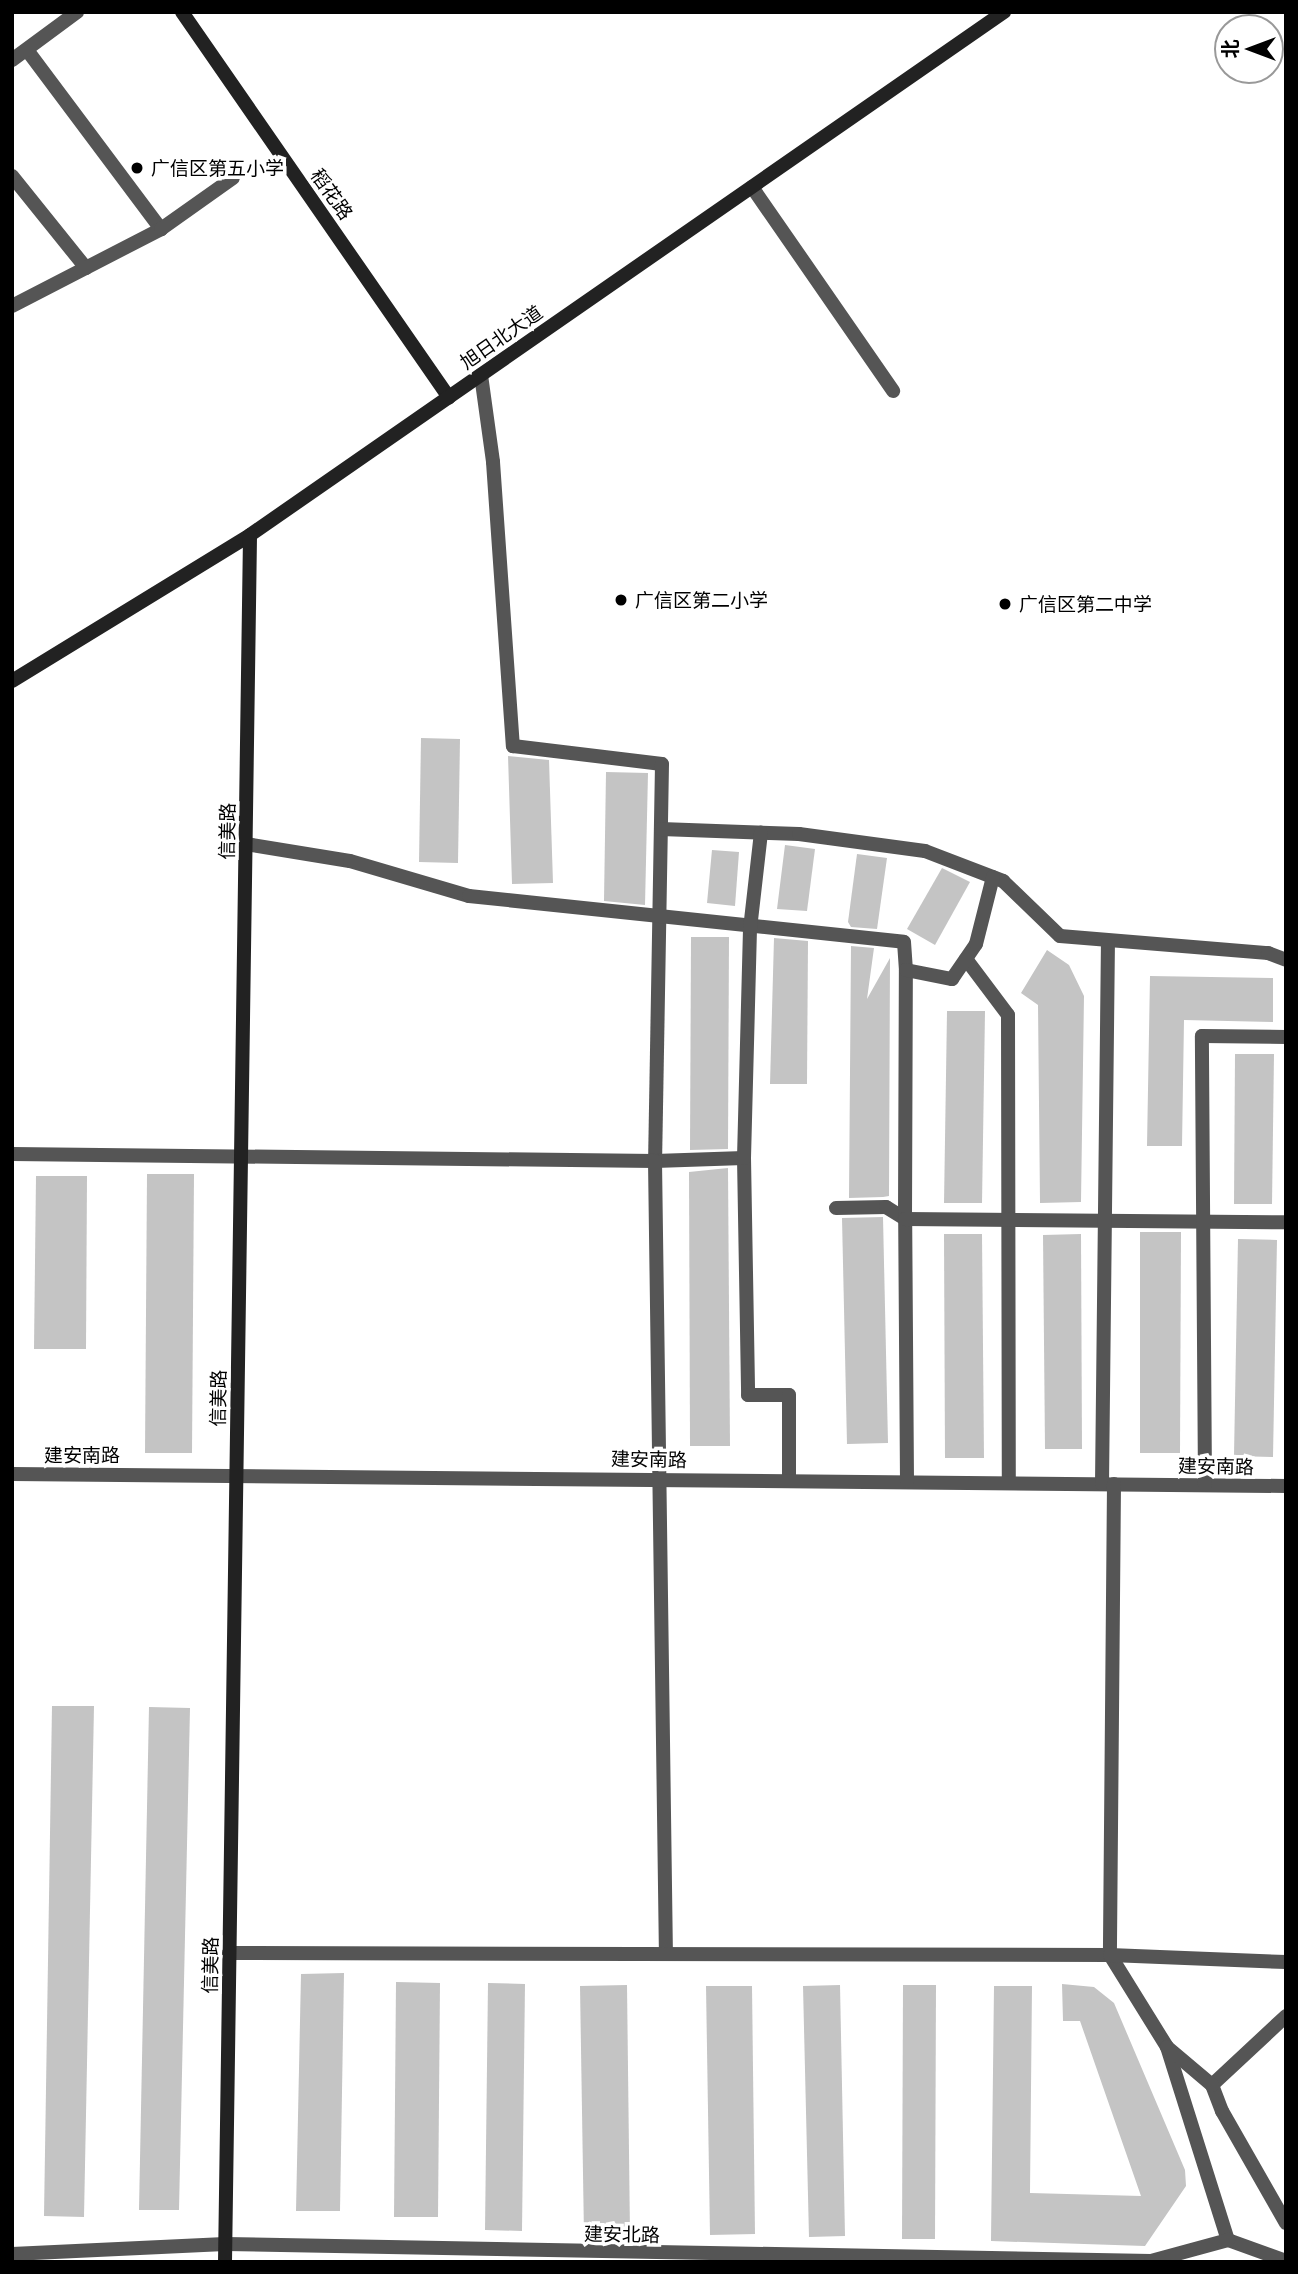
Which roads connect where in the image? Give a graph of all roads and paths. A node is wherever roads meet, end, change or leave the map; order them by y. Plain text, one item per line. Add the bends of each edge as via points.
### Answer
1 (77, 12) edge
2 (182, 12) edge
3 (1004, 12) edge
4 (27, 50) junction
5 (12, 60) edge
6 (12, 176) edge
7 (233, 178) dead end
8 (752, 187) junction
9 (161, 229) junction
10 (86, 268) junction
11 (12, 306) edge
12 (481, 375) junction
13 (893, 391) dead end
14 (449, 397) junction
15 (250, 535) junction
16 (12, 681) edge
17 (661, 829) junction
18 (761, 833) junction
19 (246, 844) junction
20 (993, 877) junction
21 (659, 918) junction
22 (750, 929) junction
23 (1108, 941) junction
24 (966, 959) junction
25 (1286, 961) edge
26 (906, 970) junction
27 (1286, 1037) edge
28 (12, 1154) edge
29 (241, 1158) junction
30 (744, 1158) junction
31 (655, 1161) junction
32 (836, 1208) dead end
33 (905, 1219) junction
34 (1008, 1219) junction
35 (1105, 1219) junction
36 (1204, 1221) junction
37 (1286, 1222) edge
38 (12, 1474) edge
39 (236, 1475) junction
40 (661, 1478) junction
41 (789, 1479) junction
42 (908, 1481) junction
43 (1009, 1482) junction
44 (1108, 1484) junction
45 (1205, 1485) junction
46 (1286, 1486) edge
47 (229, 1953) junction
48 (666, 1954) junction
49 (1110, 1955) junction
50 (1286, 1962) edge
51 (1286, 2017) edge
52 (1167, 2048) junction
53 (1212, 2085) junction
54 (1286, 2222) edge
55 (1228, 2240) junction
56 (225, 2244) junction
57 (12, 2255) edge
58 (603, 2257) edge
59 (1286, 2261) edge
60 (225, 2262) edge

1 - 4 street
2 - 14 street, 稻花路
3 - 8 street, 旭日北大道
4 - 5 street
4 - 9 street
6 - 10 street
7 - 9 street
8 - 12 street, 旭日北大道
8 - 13 street
9 - 10 street
10 - 11 street
12 - 14 street, 旭日北大道
12 - 17 street via 493,462 513,746 662,764
14 - 15 street, 旭日北大道
15 - 16 street, 旭日北大道
15 - 19 street, 信美路
17 - 18 street
17 - 21 street
18 - 20 street via 925,851
18 - 22 street
19 - 21 street via 350,862 469,896
19 - 29 street, 信美路
20 - 23 street via 1003,881 1060,936
20 - 24 street via 976,944
21 - 22 street
21 - 31 street
22 - 26 street via 904,942
22 - 30 street
23 - 25 street via 1268,953
23 - 35 street
24 - 26 street via 952,979
24 - 34 street via 1008,1015
26 - 33 street
27 - 36 street via 1202,1037
28 - 29 street
29 - 31 street
29 - 39 street, 信美路
30 - 31 street
30 - 41 street via 748,1395 789,1395
31 - 40 street
32 - 33 street via 886,1207
33 - 34 street
33 - 42 street
34 - 35 street
34 - 43 street
35 - 36 street
35 - 44 street
36 - 37 street
36 - 45 street
38 - 39 street, 建安南路
39 - 40 street, 建安南路
39 - 47 street, 信美路
40 - 41 street, 建安南路
40 - 48 street
41 - 42 street, 建安南路
42 - 43 street, 建安南路
43 - 44 street, 建安南路
44 - 45 street, 建安南路
44 - 49 street
45 - 46 street, 建安南路
47 - 48 street
47 - 56 street, 信美路
48 - 49 street
49 - 50 street
49 - 52 street
51 - 53 street
52 - 53 street
52 - 55 street
53 - 54 street via 1222,2111
55 - 58 street, 建安北路 via 1151,2261
55 - 59 street
56 - 57 street, 建安北路
56 - 58 street, 建安北路
56 - 60 street, 信美路

